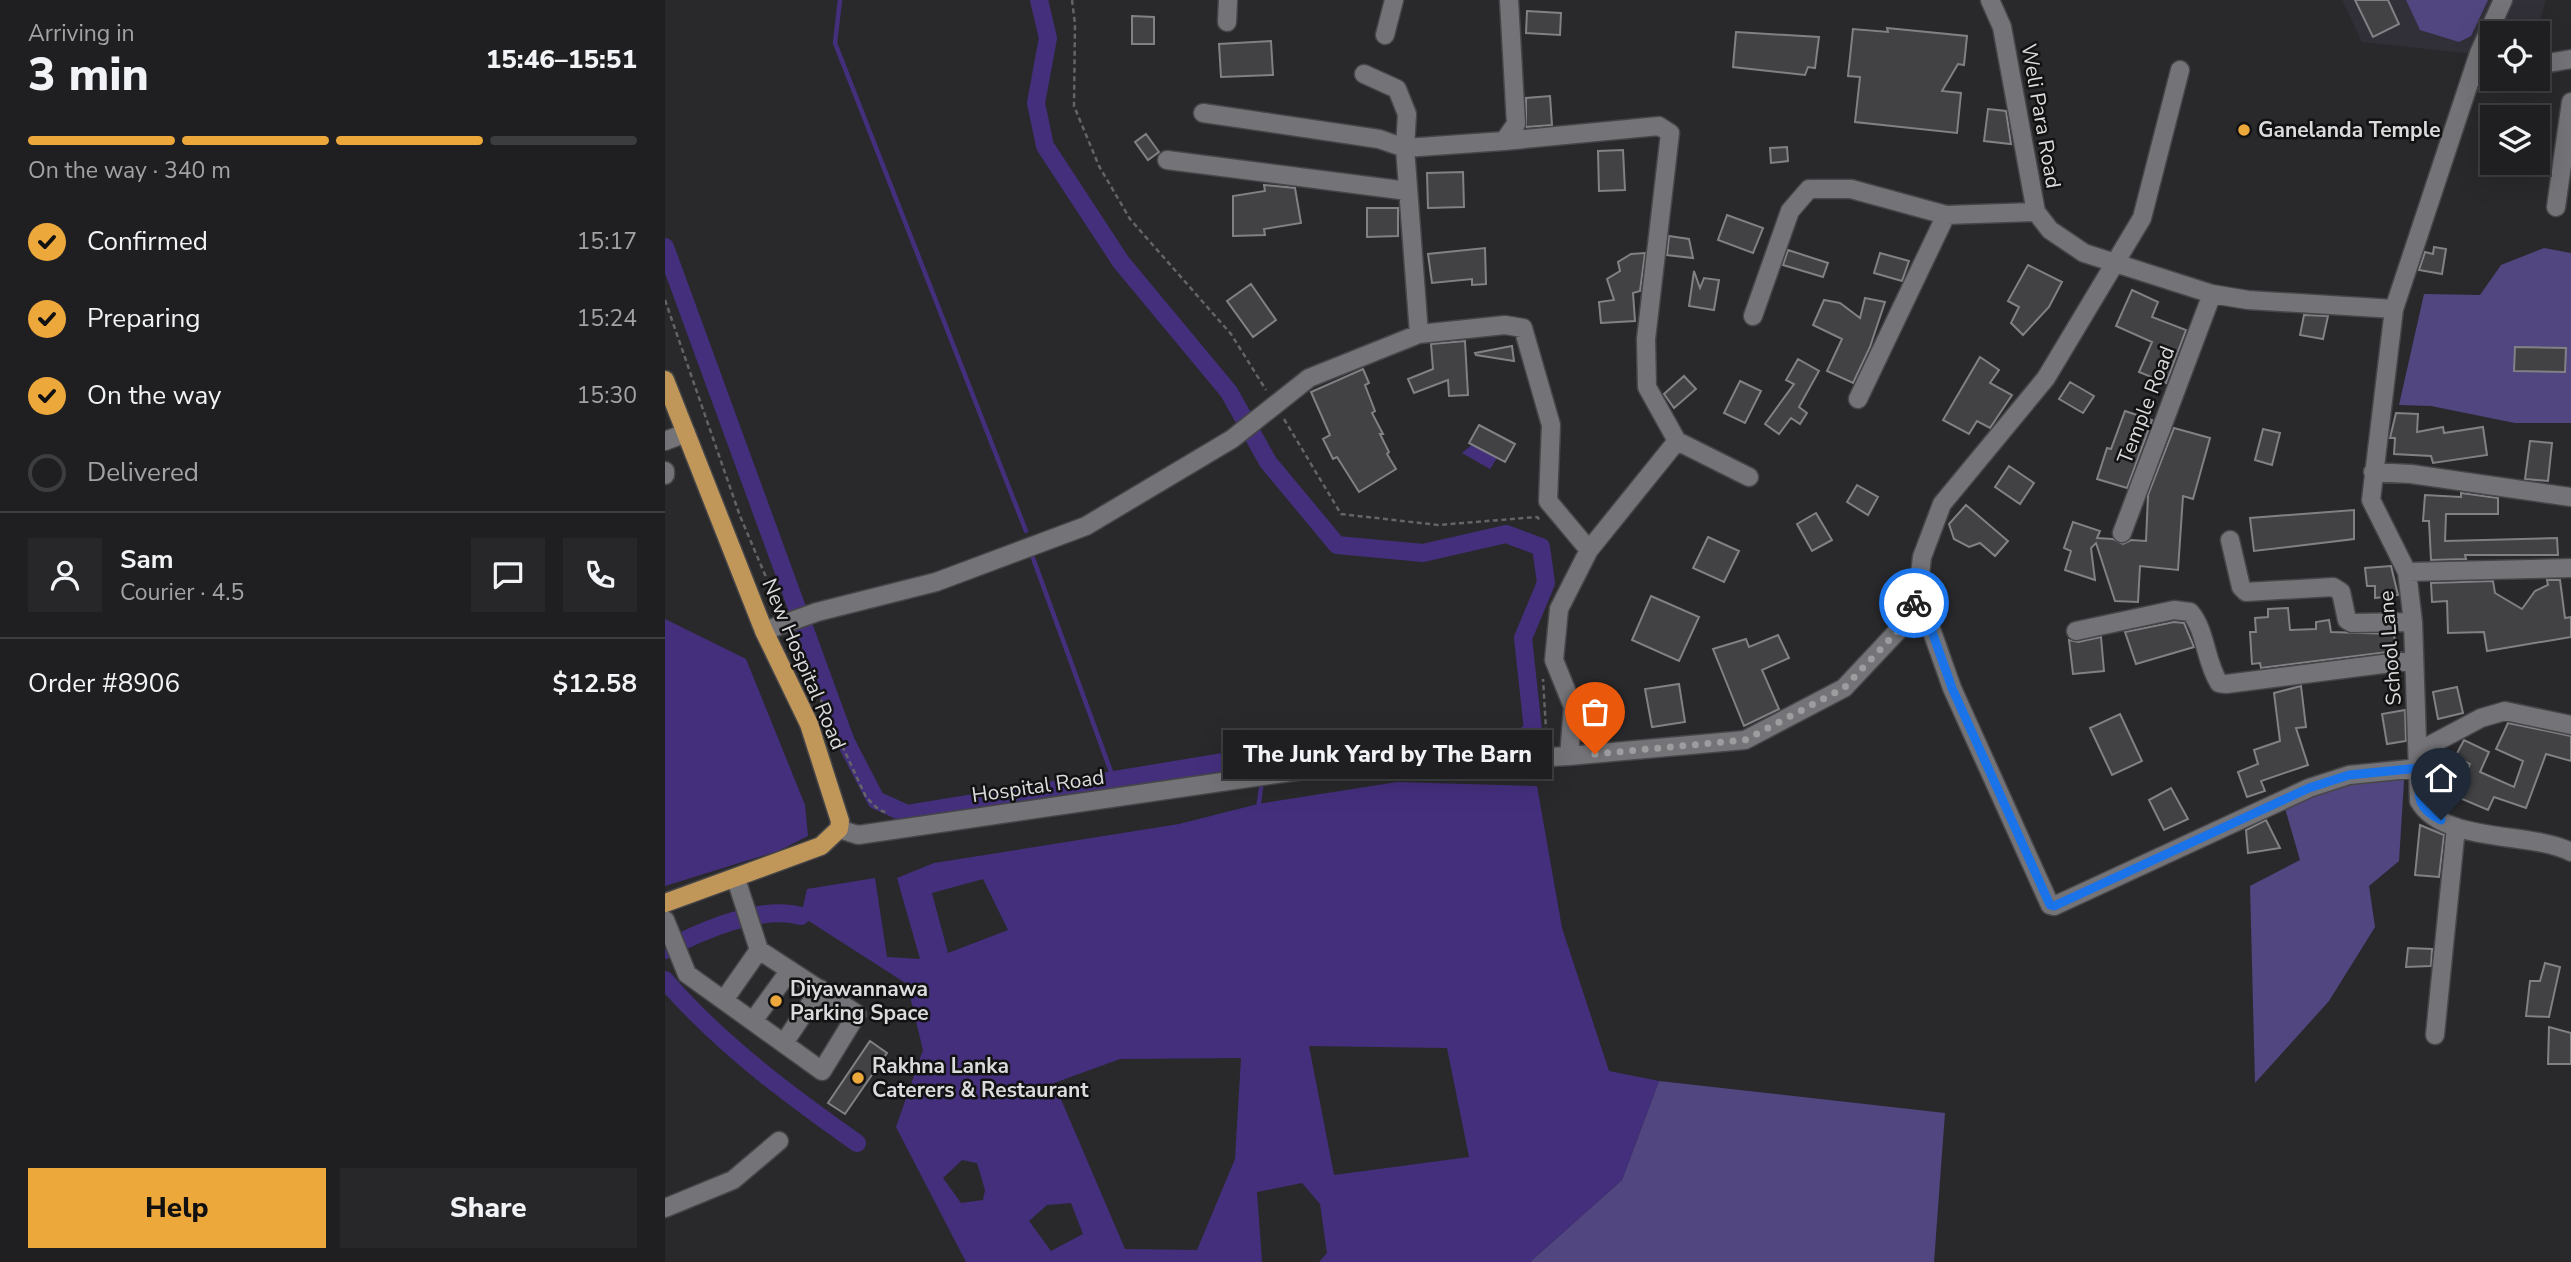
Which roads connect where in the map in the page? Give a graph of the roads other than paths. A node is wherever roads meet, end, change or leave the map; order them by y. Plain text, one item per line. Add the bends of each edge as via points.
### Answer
1 (1228, 0) edge
2 (1394, 0) edge
3 (1509, 0) edge
4 (1990, 0) edge
5 (2503, 0) edge
6 (1227, 22) dead end
7 (1385, 35) dead end
8 (2571, 59) edge
9 (2550, 63) edge
10 (2180, 70) dead end
11 (1364, 74) dead end
12 (2480, 76) edge
13 (2472, 78) junction
14 (2571, 102) edge
15 (1203, 113) dead end
16 (1504, 141) junction
17 (1405, 148) junction
18 (1167, 160) dead end
19 (1408, 191) junction
20 (2556, 206) dead end
21 (2036, 212) junction
22 (1946, 215) junction
23 (2113, 262) junction
24 (2212, 294) junction
25 (2394, 309) junction
26 (1753, 316) dead end
27 (1419, 334) junction
28 (665, 380) edge
29 (1858, 399) dead end
30 (686, 433) junction
31 (665, 441) edge
32 (1677, 441) junction
33 (2373, 472) junction
34 (1749, 477) dead end
35 (2571, 496) edge
36 (2122, 533) dead end
37 (2230, 540) dead end
38 (1588, 550) junction
39 (2571, 568) edge
40 (2407, 572) junction
41 (1918, 592) junction
42 (2413, 622) junction
43 (764, 631) junction
44 (2076, 631) dead end
45 (2414, 660) junction
46 (2571, 725) edge
47 (1570, 756) junction
48 (2419, 759) junction
49 (2456, 827) junction
50 (839, 830) junction
51 (2571, 852) edge
52 (736, 879) junction
53 (665, 903) edge
54 (668, 924) edge
55 (759, 950) junction
56 (790, 970) junction
57 (820, 989) junction
58 (724, 1000) junction
59 (753, 1021) junction
60 (2435, 1035) dead end
61 (784, 1043) junction
62 (779, 1141) dead end
63 (665, 1208) edge

1 - 6 street
2 - 7 street
3 - 16 street via 1516,124
4 - 21 street, Weli Para Road via 2002,27
5 - 13 street, School Lane
8 - 9 street
10 - 23 street via 2150,194 2141,218
11 - 17 street via 1397,89 1402,97 1407,114
12 - 13 street
13 - 25 street, School Lane
14 - 20 street
15 - 17 street via 1379,139
16 - 17 street
16 - 32 street via 1660,126 1670,133 1646,340 1647,387
17 - 19 street
18 - 19 street
19 - 27 street
21 - 22 street
21 - 23 street, Weli Para Road via 2050,230 2084,253
22 - 26 street via 1851,188 1809,188 1790,211
22 - 29 street
23 - 24 street, Weli Para Road
23 - 41 street via 2046,378 1943,504 1921,557
24 - 25 street
24 - 36 street, Temple Road
25 - 33 street, School Lane
27 - 38 street via 1505,325 1523,328 1551,425 1548,501
27 - 43 street via 1309,378 1232,439 1086,526 936,582 817,612
28 - 30 main road, New Hospital Road
30 - 31 street
30 - 43 main road, New Hospital Road
32 - 34 street
32 - 38 street
33 - 35 street
33 - 40 street, School Lane via 2371,500
37 - 42 street via 2246,592 2337,588 2352,623
38 - 47 street via 1559,609 1554,660 1573,707
39 - 40 street
40 - 42 street, School Lane
41 - 47 street via 1907,621 1844,688 1745,740
41 - 48 street via 1952,688 2050,905 2309,788
42 - 45 street, School Lane
43 - 50 main road, New Hospital Road via 809,724 841,821
44 - 45 street via 2174,610 2190,612 2198,621 2208,666 2219,683 2226,684
45 - 48 street, School Lane
46 - 48 street via 2505,711 2481,718
47 - 50 street, Hospital Road via 1304,770 858,835
48 - 49 street, School Lane via 2420,801 2426,813
49 - 51 street, School Lane
49 - 60 street
50 - 52 main road via 821,846
52 - 53 main road
52 - 55 street
54 - 58 street via 687,974
55 - 56 street
55 - 58 street
56 - 57 street
56 - 59 street
57 - 61 street
57 - 61 street via 857,1014 823,1071
58 - 59 street
59 - 61 street
62 - 63 street via 733,1180

